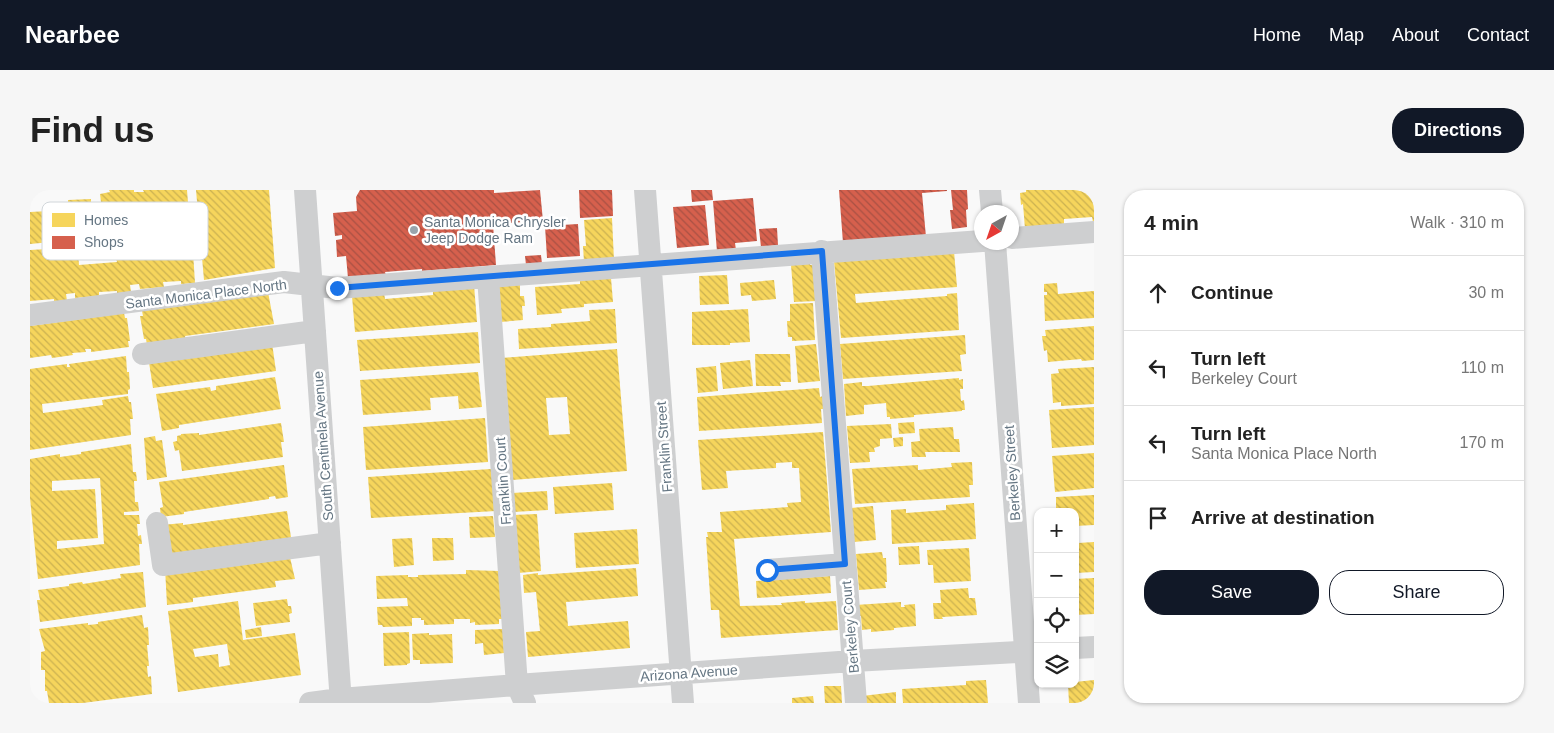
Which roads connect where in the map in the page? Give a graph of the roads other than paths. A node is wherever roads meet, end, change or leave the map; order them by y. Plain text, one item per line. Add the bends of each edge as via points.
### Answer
1 (304, 190) edge
2 (645, 190) edge
3 (990, 190) edge
4 (991, 205) edge
5 (1094, 232) edge
6 (1019, 237) edge
7 (974, 241) edge
8 (996, 250) edge
9 (822, 251) junction
10 (650, 264) junction
11 (488, 277) junction
12 (312, 286) junction
13 (30, 316) edge
14 (315, 331) junction
15 (143, 354) dead end
16 (157, 523) dead end
17 (330, 543) junction
18 (845, 564) junction
19 (767, 570) dead end
20 (1094, 647) edge
21 (1079, 648) edge
22 (1031, 651) edge
23 (853, 661) junction
24 (681, 674) junction
25 (521, 694) edge
26 (476, 696) edge
27 (340, 701) edge
28 (310, 703) edge
29 (683, 703) edge
30 (856, 703) edge
31 (1029, 703) edge

1 - 12 street, South Centinela Avenue
2 - 10 street, Franklin Street
3 - 4 street
5 - 6 street
7 - 9 street, Santa Monica Place North
8 - 22 street, Berkeley Street
9 - 10 street, Santa Monica Place North
9 - 18 street, Berkeley Court
10 - 11 street, Santa Monica Place North
10 - 24 street, Franklin Street
11 - 12 street, Santa Monica Place North via 337,288
11 - 25 street, Franklin Court
12 - 13 street, Santa Monica Place North via 284,282
12 - 14 street, South Centinela Avenue
14 - 15 street
14 - 17 street, South Centinela Avenue
16 - 17 street via 163,564
17 - 27 street, South Centinela Avenue
18 - 19 street
18 - 23 street, Berkeley Court
20 - 21 street
22 - 23 street, Arizona Avenue
22 - 31 street, Berkeley Street
23 - 24 street, Arizona Avenue
23 - 30 street, Berkeley Court
24 - 25 street, Arizona Avenue
24 - 29 street, Franklin Street
25 - 26 street, Arizona Avenue
26 - 27 street, Arizona Avenue
27 - 28 street, Arizona Avenue

